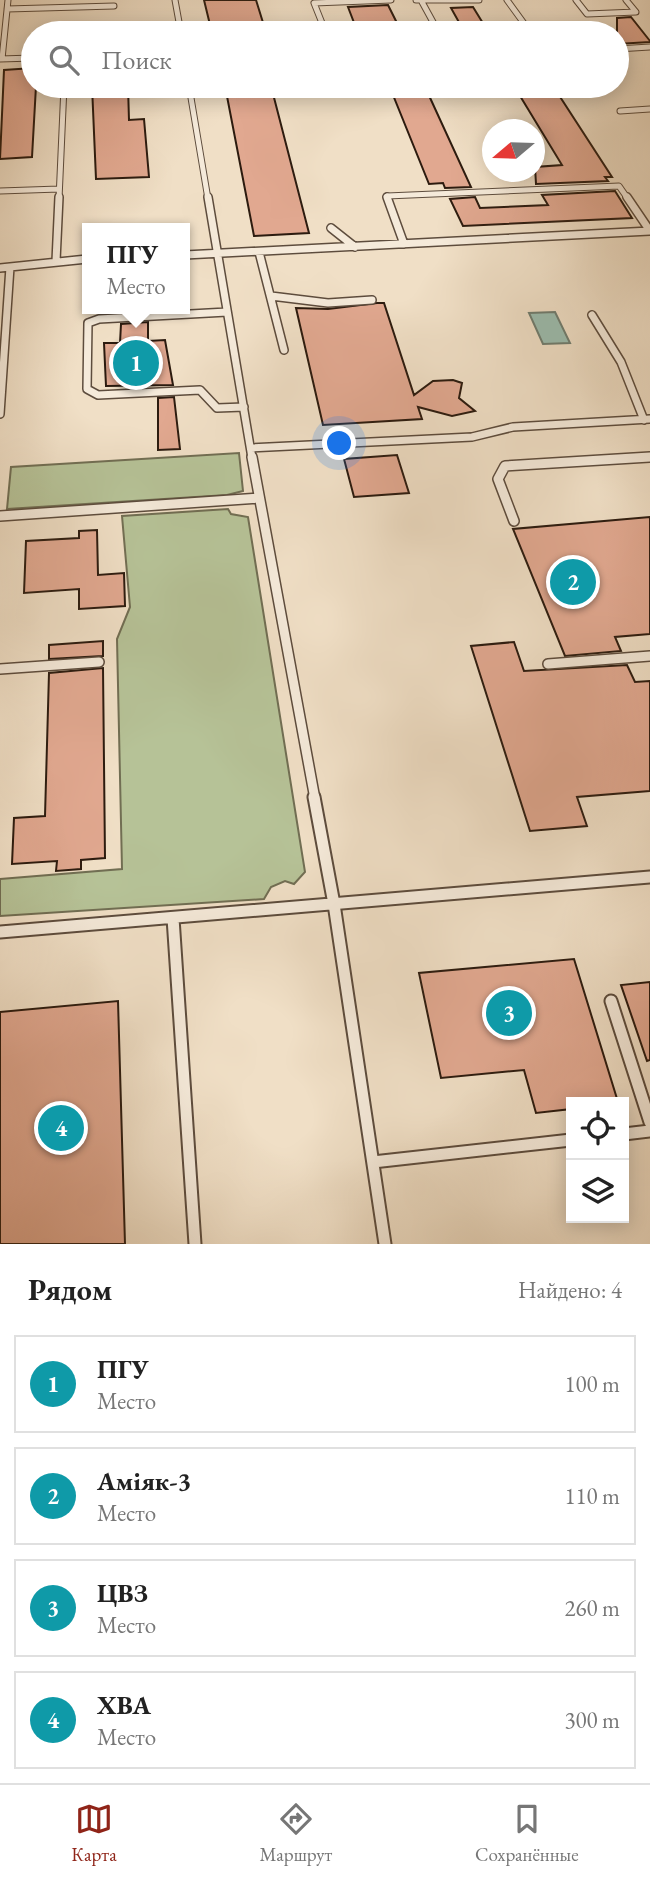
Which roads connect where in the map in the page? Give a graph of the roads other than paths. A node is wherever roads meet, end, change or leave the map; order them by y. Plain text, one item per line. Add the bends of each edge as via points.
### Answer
1 (8, 0) edge
2 (175, 0) edge
3 (391, 0) edge
4 (460, 0) edge
5 (479, 0) edge
6 (507, 0) edge
7 (576, 0) edge
8 (626, 0) edge
9 (361, 1) edge
10 (419, 1) edge
11 (114, 6) dead end
12 (7, 9) junction
13 (179, 21) edge
14 (321, 21) edge
15 (432, 21) edge
16 (522, 21) edge
17 (650, 47) edge
18 (629, 48) edge
19 (21, 58) edge
20 (1, 59) edge
21 (63, 98) edge
22 (191, 98) edge
23 (650, 109) edge
24 (620, 111) dead end
25 (59, 189) junction
26 (0, 191) edge
27 (331, 229) dead end
28 (404, 244) junction
29 (355, 247) junction
30 (259, 252) junction
31 (216, 254) junction
32 (190, 255) edge
33 (82, 260) edge
34 (56, 261) junction
35 (10, 267) junction
36 (0, 268) edge
37 (271, 296) junction
38 (372, 300) dead end
39 (227, 312) junction
40 (592, 315) dead end
41 (0, 317) edge
42 (9, 317) junction
43 (284, 350) dead end
44 (244, 407) junction
45 (0, 414) edge
46 (647, 419) edge
47 (251, 448) junction
48 (650, 457) edge
49 (259, 498) junction
50 (0, 516) edge
51 (514, 521) dead end
52 (650, 656) edge
53 (99, 662) dead end
54 (548, 664) dead end
55 (0, 669) edge
56 (650, 877) edge
57 (334, 904) junction
58 (173, 918) junction
59 (0, 932) edge
60 (611, 1001) dead end
61 (650, 1122) edge
62 (650, 1131) edge
63 (629, 1133) edge
64 (566, 1141) edge
65 (373, 1162) junction
66 (195, 1244) edge
67 (385, 1244) edge

1 - 12 lane
2 - 13 lane
3 - 9 lane
4 - 5 lane
4 - 10 lane
6 - 16 lane
7 - 8 lane via 587,14 636,12
9 - 14 lane via 314,3
10 - 15 lane
11 - 12 lane
12 - 20 lane
17 - 18 lane
19 - 20 lane
21 - 25 lane
22 - 31 lane
23 - 24 lane
25 - 26 lane
25 - 34 lane
27 - 29 lane
28 - 28 lane via 567,235 650,231 619,186 387,196
28 - 29 lane
29 - 30 lane
30 - 31 lane
30 - 37 lane
31 - 32 lane
31 - 39 lane
33 - 34 lane
34 - 35 lane
35 - 36 lane
35 - 42 lane
37 - 38 lane via 328,303
37 - 43 lane
39 - 44 lane
39 - 44 lane via 88,323 87,389 98,395 200,390 217,408
40 - 46 lane via 621,362
41 - 42 lane
42 - 45 lane
44 - 47 lane
46 - 47 lane via 513,427 472,437
47 - 49 lane
48 - 51 lane via 505,466 498,479
49 - 50 lane
49 - 57 lane
52 - 54 lane
53 - 55 lane
56 - 57 lane
57 - 58 lane
57 - 65 lane
58 - 59 lane
58 - 66 lane
60 - 61 lane
62 - 63 lane
64 - 65 lane
65 - 67 lane

